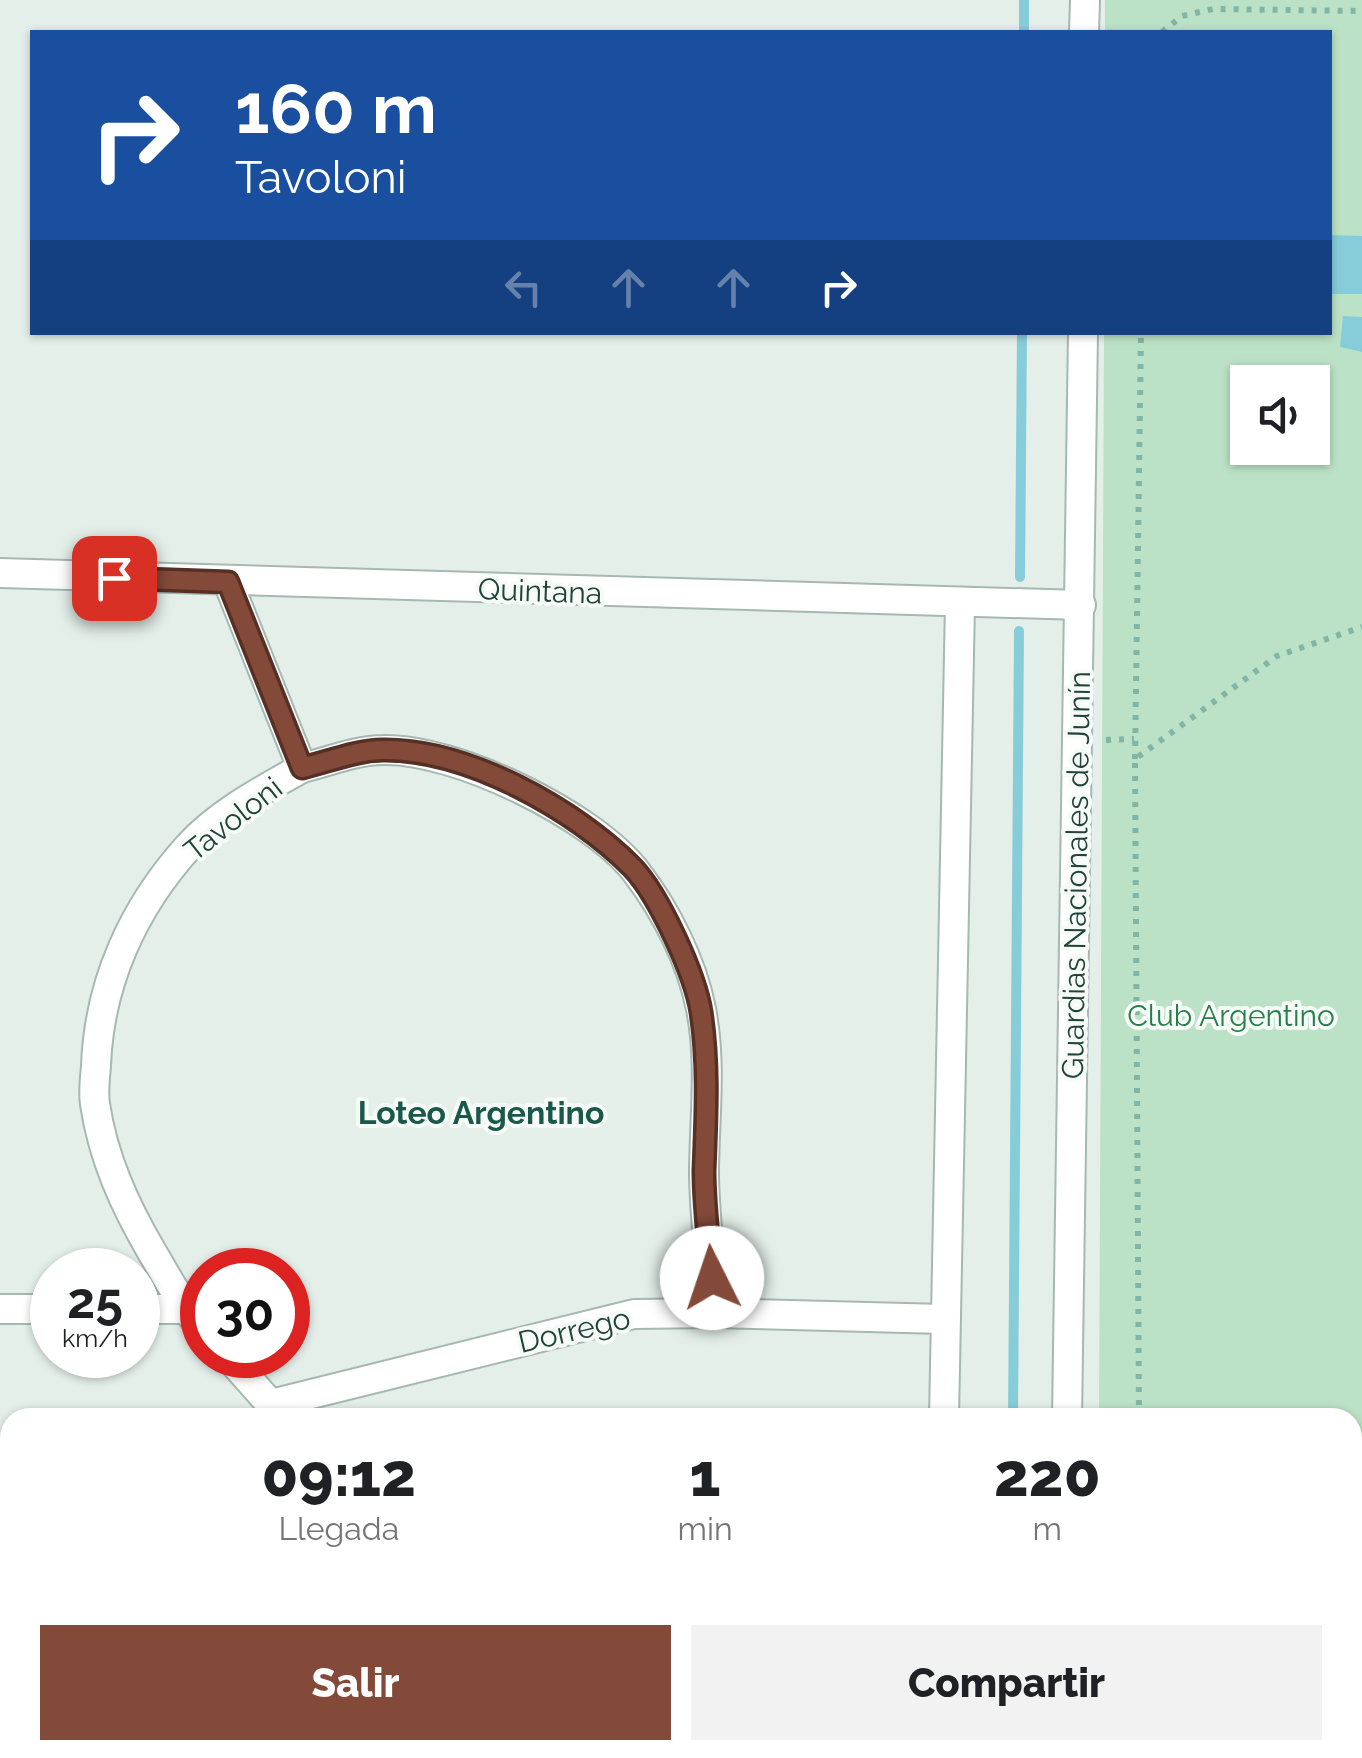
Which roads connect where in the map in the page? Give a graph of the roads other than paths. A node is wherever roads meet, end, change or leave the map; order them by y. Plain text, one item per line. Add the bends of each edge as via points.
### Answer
1 (1085, 0) edge
2 (1084, 30) edge
3 (1082, 335) edge
4 (0, 573) edge
5 (228, 582) junction
6 (960, 602) junction
7 (1081, 605) junction
8 (302, 768) junction
9 (180, 1296) edge
10 (0, 1308) edge
11 (30, 1309) edge
12 (714, 1312) junction
13 (944, 1319) junction
14 (248, 1378) edge
15 (274, 1408) edge
16 (288, 1408) edge
17 (944, 1408) edge
18 (1067, 1408) edge

1 - 2 street
3 - 7 street, Guardias Nacionales de Junín
4 - 5 street, Quintana
5 - 6 street, Quintana
5 - 8 street, Tavoloni
6 - 7 street, Quintana
6 - 13 street
7 - 18 street, Guardias Nacionales de Junín
8 - 9 street, Tavoloni via 190,844 143,906 116,958 97,1034 94,1102 113,1175
8 - 12 street via 381,750 440,756 523,789 588,829 635,870 675,934 701,1008
10 - 11 street
12 - 13 street, Dorrego
12 - 16 street, Dorrego via 634,1314
13 - 17 street
14 - 15 street

